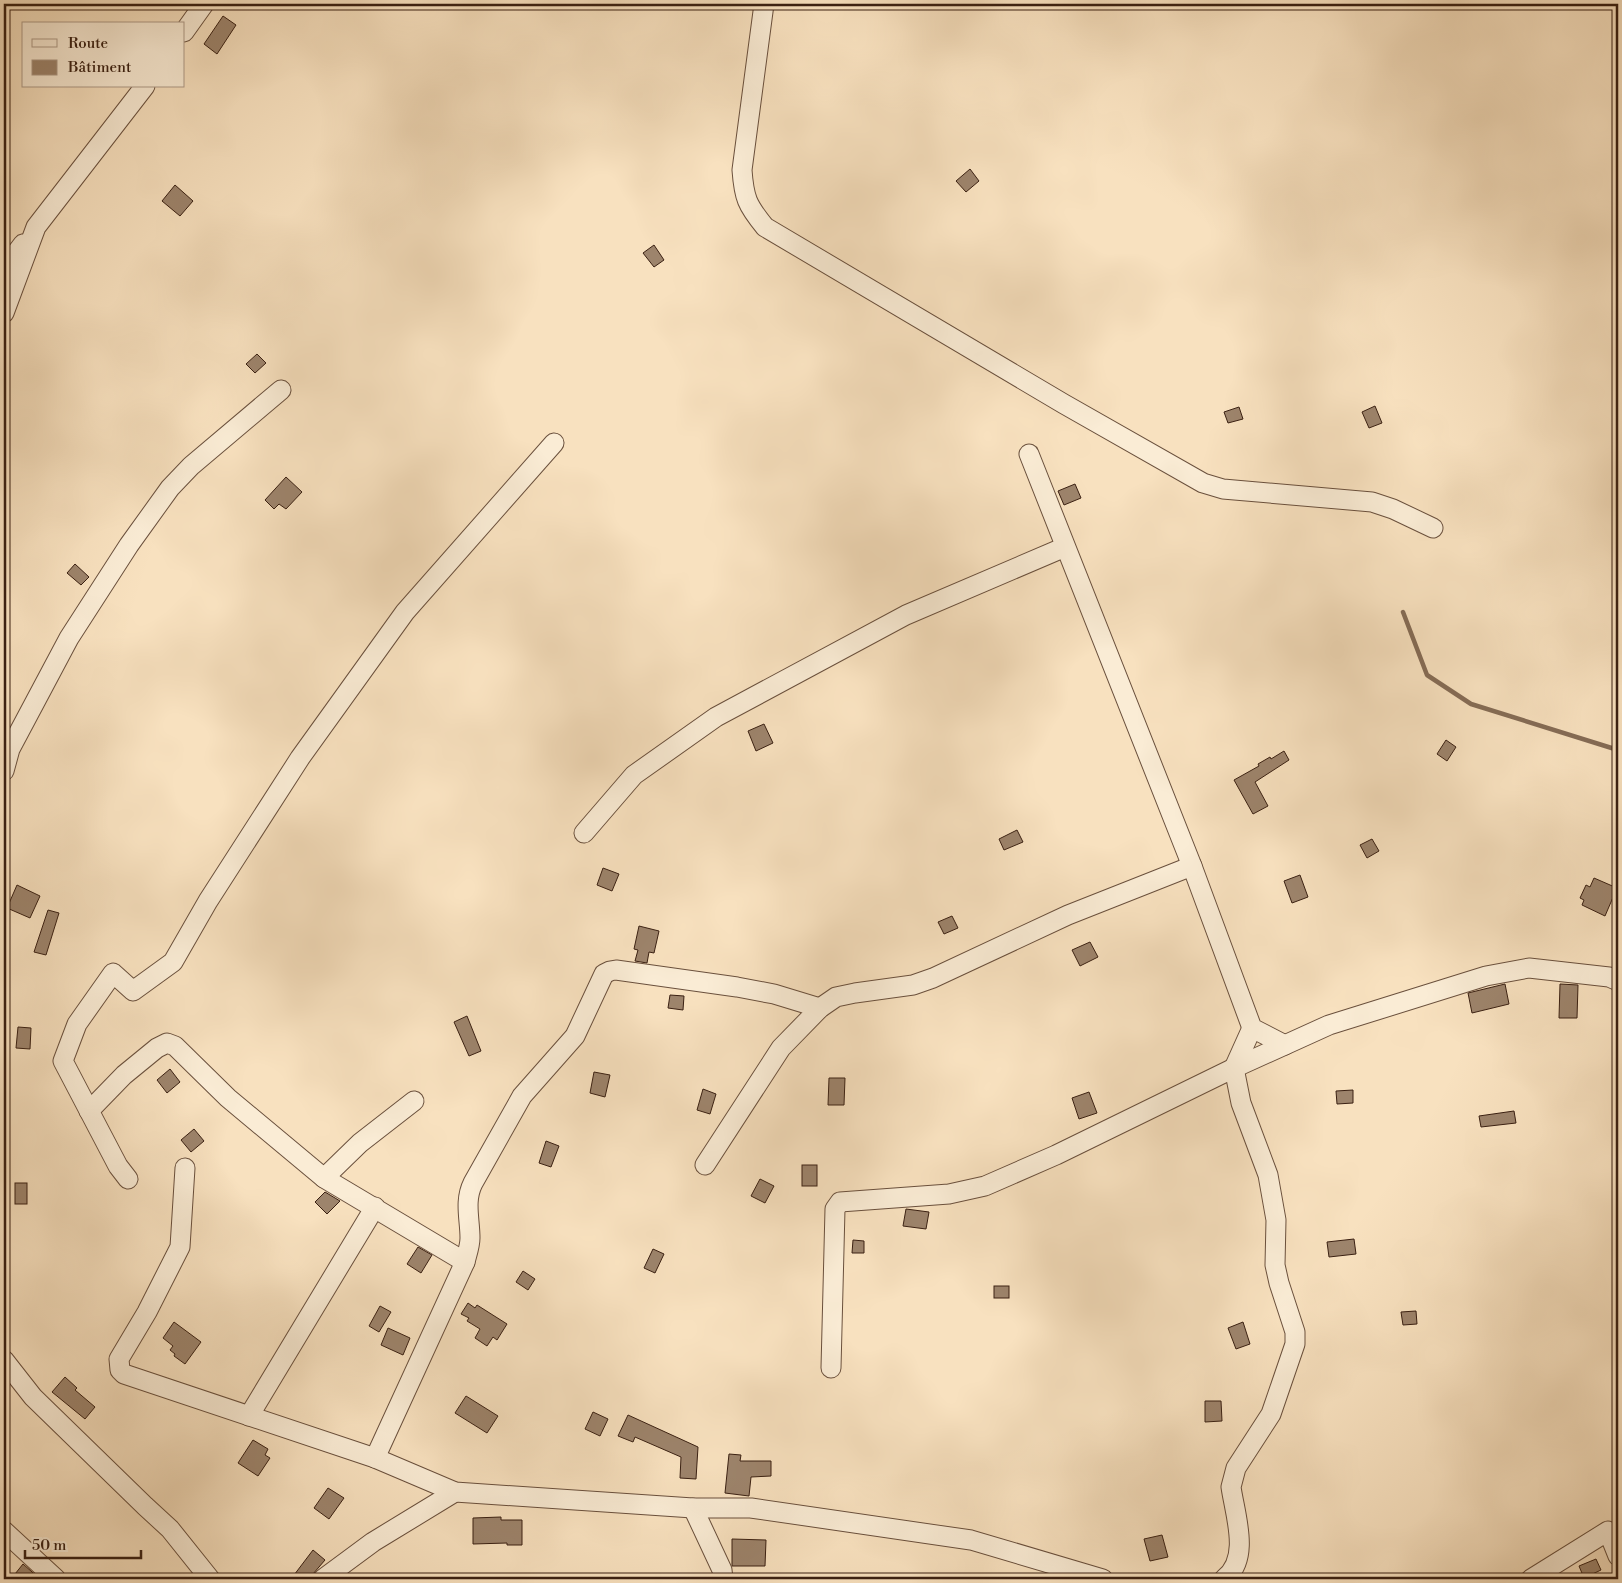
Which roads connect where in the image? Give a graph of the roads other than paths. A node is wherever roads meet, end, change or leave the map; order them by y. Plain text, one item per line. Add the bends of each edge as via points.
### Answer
1 (204, 4) edge
2 (764, 4) edge
3 (185, 31) edge
4 (143, 88) edge
5 (36, 227) junction
6 (4, 269) edge
7 (4, 313) edge
8 (281, 390) dead end
9 (554, 443) dead end
10 (1030, 454) dead end
11 (1433, 528) dead end
12 (1065, 547) junction
13 (4, 771) edge
14 (584, 833) dead end
15 (1192, 866) junction
16 (1618, 981) edge
17 (820, 1008) junction
18 (1252, 1028) junction
19 (1285, 1045) junction
20 (1234, 1068) junction
21 (414, 1101) dead end
22 (90, 1111) junction
23 (705, 1165) dead end
24 (185, 1168) dead end
25 (324, 1178) junction
26 (128, 1179) dead end
27 (374, 1207) junction
28 (465, 1262) junction
29 (4, 1360) edge
30 (831, 1368) dead end
31 (249, 1416) junction
32 (375, 1458) junction
33 (455, 1492) junction
34 (693, 1508) junction
35 (4, 1531) edge
36 (1618, 1556) edge
37 (1070, 1575) edge
38 (56, 1579) edge
39 (210, 1579) edge
40 (323, 1579) edge
41 (723, 1579) edge
42 (1103, 1579) edge
43 (1224, 1579) edge
44 (1531, 1579) edge

1 - 3 street
2 - 11 street via 742,170 743,191 751,210 764,227 1203,482 1224,489 1372,502
4 - 5 street
5 - 6 street
5 - 7 street
8 - 13 street via 191,466 165,495 69,638 10,749
9 - 22 street via 406,612 300,758 208,901 173,962 133,991 113,972 77,1024 63,1061
10 - 12 street
12 - 14 street via 906,615 716,718 634,775
12 - 15 street
15 - 17 street via 1068,915 933,978 913,985 836,997
15 - 18 street
16 - 19 street via 1529,968 1486,976 1329,1025
17 - 23 street via 781,1048
17 - 28 street via 737,986 616,970 604,974 575,1036 522,1096 472,1183 468,1192 470,1239
18 - 19 street
18 - 20 street
19 - 20 street
20 - 30 street via 985,1186 949,1194 840,1202 835,1209
20 - 43 street via 1241,1103 1268,1175 1276,1220 1275,1265 1296,1344 1271,1414 1232,1478 1239,1557 1234,1571
21 - 25 street via 360,1143
22 - 25 street via 124,1075 162,1044 170,1044 228,1098
22 - 26 street
24 - 31 street via 180,1247 118,1364 124,1374
25 - 27 street
27 - 28 street
27 - 31 street
28 - 32 street
29 - 39 street via 33,1397 170,1529
31 - 32 street
32 - 33 street
33 - 34 street
33 - 40 street via 374,1542
34 - 37 street via 751,1508 971,1540
34 - 41 street via 722,1570
35 - 38 street
36 - 44 street via 1608,1531
37 - 42 street

